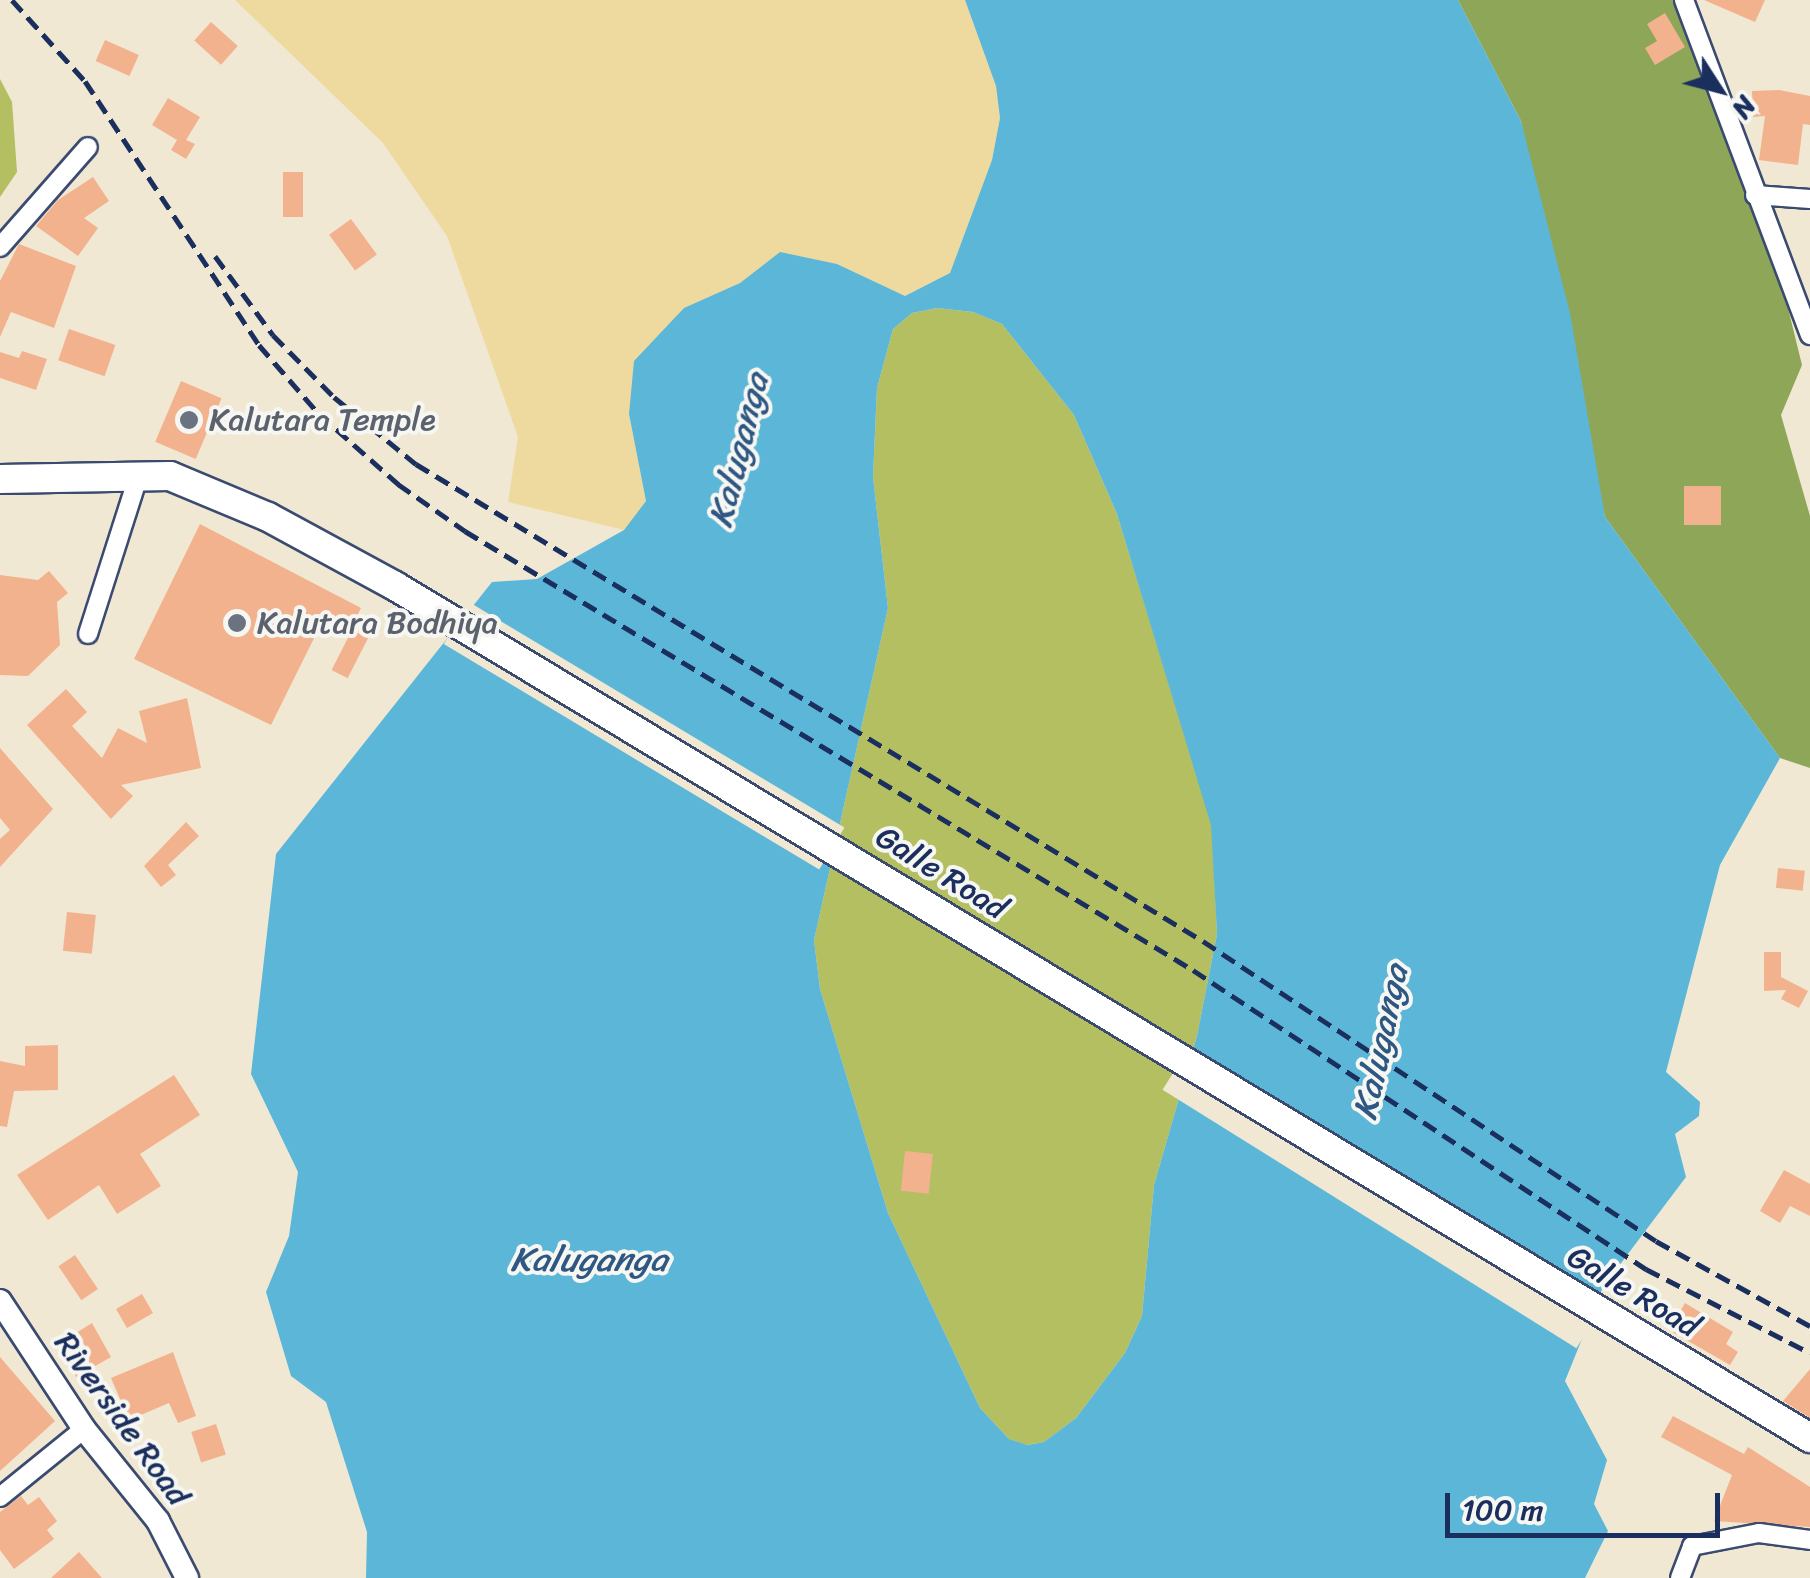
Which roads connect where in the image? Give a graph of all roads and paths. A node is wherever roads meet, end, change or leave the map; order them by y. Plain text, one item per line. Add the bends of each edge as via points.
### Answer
1 (1684, 0) edge
2 (88, 148) dead end
3 (1755, 195) junction
4 (1810, 199) edge
5 (0, 247) edge
6 (1810, 335) edge
7 (138, 477) junction
8 (0, 479) edge
9 (88, 634) dead end
10 (0, 1302) edge
11 (84, 1429) junction
12 (1810, 1438) edge
13 (0, 1497) edge
14 (1810, 1540) edge
15 (187, 1578) edge
16 (1680, 1578) edge

1 - 3 street
2 - 5 street
3 - 4 street
3 - 6 street
7 - 8 highway, Galle Road
7 - 9 street
7 - 12 highway, Galle Road via 170,476 221,495 395,586
10 - 11 main road, Riverside Road
11 - 13 street
11 - 15 main road, Riverside Road via 158,1521
14 - 16 street via 1759,1533 1692,1546

